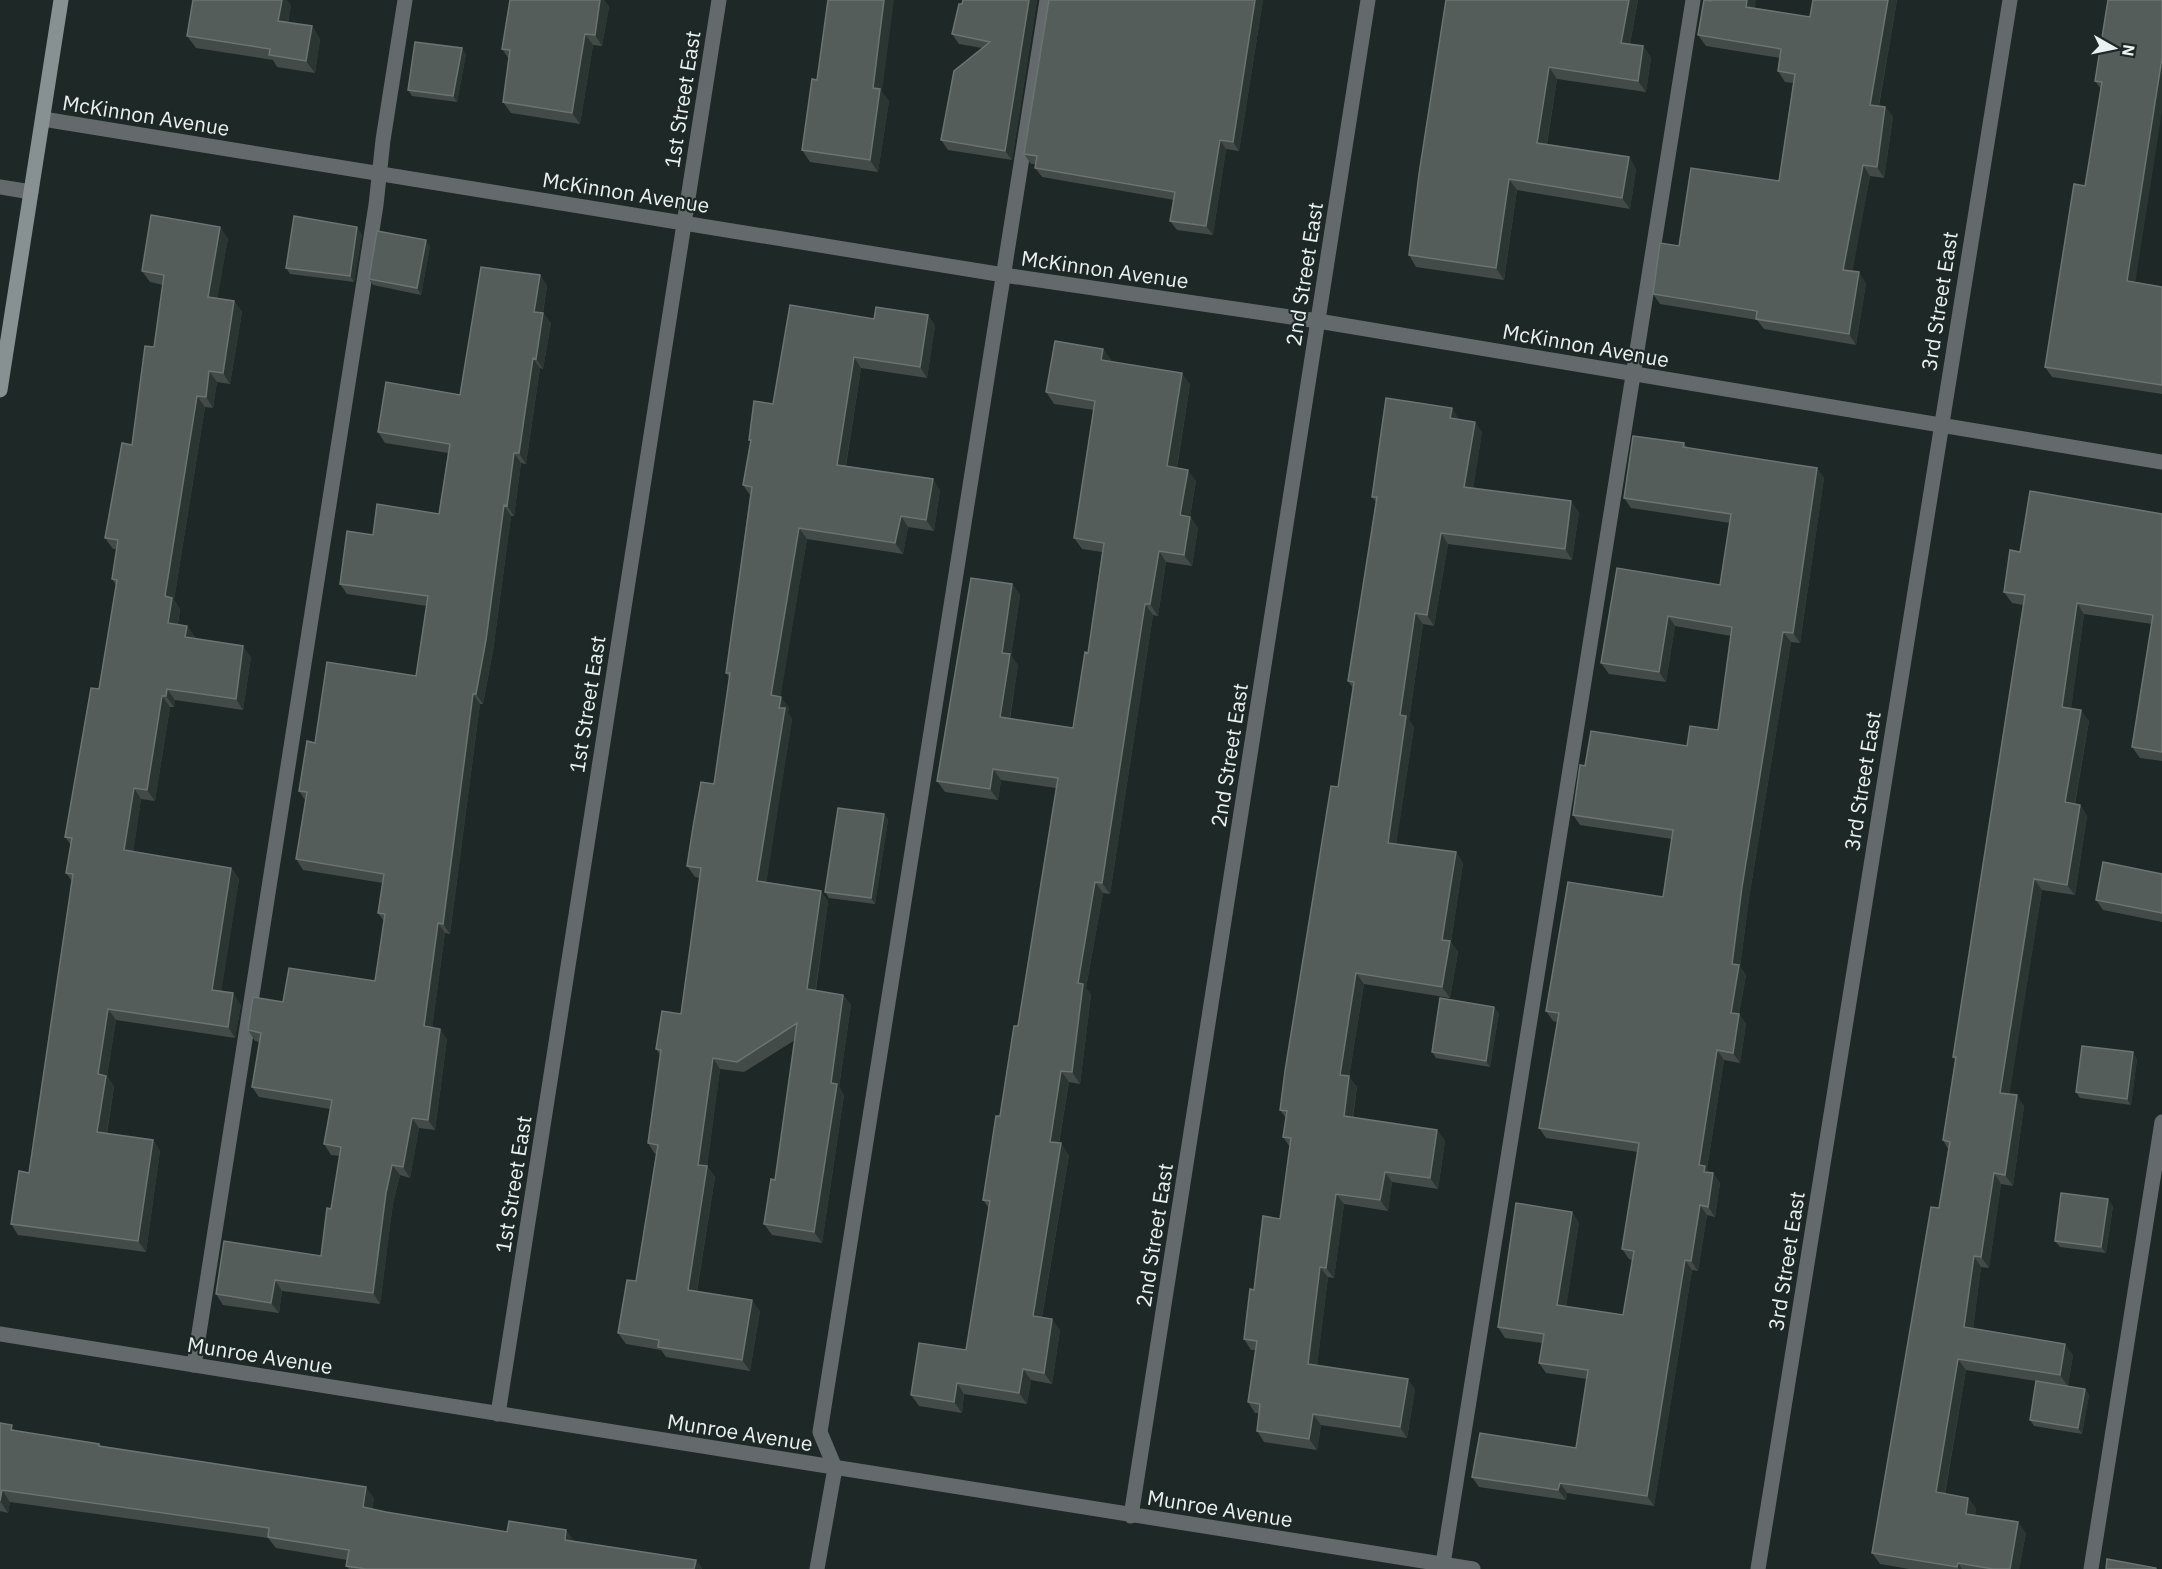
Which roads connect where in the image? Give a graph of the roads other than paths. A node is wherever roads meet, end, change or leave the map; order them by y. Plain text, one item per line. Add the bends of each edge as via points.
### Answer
1 (61, 0) edge
2 (405, 0) edge
3 (719, 0) edge
4 (1047, 0) edge
5 (1368, 0) edge
6 (1693, 0) edge
7 (2010, 0) edge
8 (43, 119) junction
9 (379, 174) junction
10 (0, 187) edge
11 (31, 192) junction
12 (683, 222) junction
13 (1004, 275) junction
14 (1318, 321) junction
15 (1634, 375) junction
16 (0, 390) edge
17 (1940, 424) junction
18 (2162, 462) edge
19 (2162, 1122) edge
20 (0, 1334) edge
21 (195, 1365) junction
22 (498, 1414) junction
23 (835, 1468) junction
24 (1131, 1516) junction
25 (1443, 1564) junction
26 (818, 1569) edge
27 (1473, 1569) edge
28 (1758, 1569) edge
29 (2091, 1569) edge

1 - 8 main road
2 - 9 street
3 - 12 street, 1st Street East
4 - 13 street
5 - 14 street, 2nd Street East
6 - 15 street
7 - 17 street, 3rd Street East
8 - 9 street, McKinnon Avenue
8 - 11 main road
9 - 12 street, McKinnon Avenue
9 - 21 street
10 - 11 street
11 - 16 main road
12 - 13 street, McKinnon Avenue
12 - 22 street, 1st Street East
13 - 14 street, McKinnon Avenue
13 - 23 street via 820,1432
14 - 15 street, McKinnon Avenue
14 - 24 street, 2nd Street East
15 - 17 street, McKinnon Avenue
15 - 25 street
17 - 18 street, McKinnon Avenue
17 - 28 street, 3rd Street East
19 - 29 street
20 - 21 street, Munroe Avenue
21 - 22 street, Munroe Avenue
22 - 23 street, Munroe Avenue
23 - 24 street, Munroe Avenue
23 - 26 street
24 - 25 street, Munroe Avenue
25 - 27 street, Munroe Avenue

